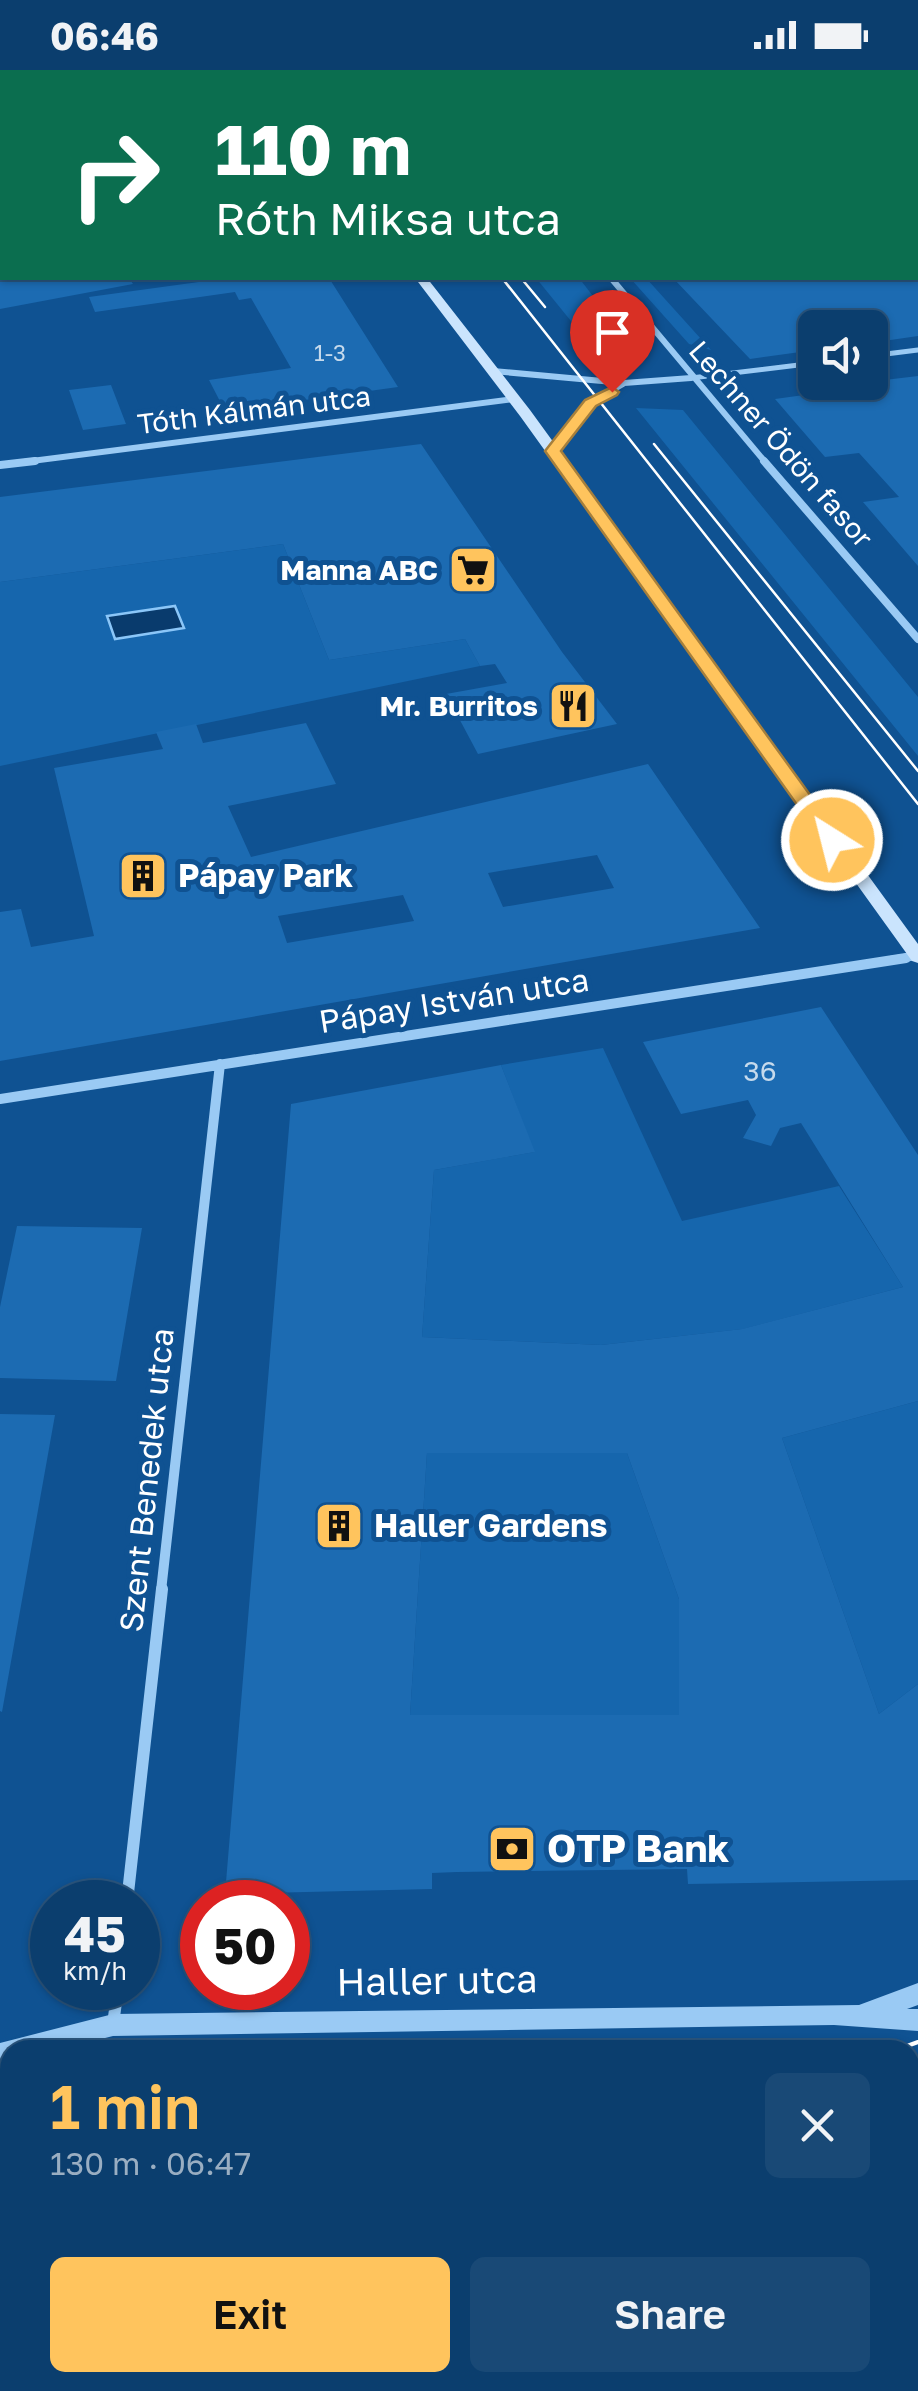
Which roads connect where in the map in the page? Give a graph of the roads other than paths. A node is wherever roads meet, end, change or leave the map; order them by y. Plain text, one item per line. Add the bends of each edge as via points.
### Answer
1 (423, 280) edge
2 (613, 280) edge
3 (918, 350) edge
4 (888, 354) edge
5 (798, 365) edge
6 (493, 371) junction
7 (691, 378) junction
8 (624, 384) junction
9 (514, 398) junction
10 (552, 451) junction
11 (0, 465) edge
12 (918, 639) edge
13 (918, 957) edge
14 (220, 1064) junction
15 (0, 1099) edge
16 (130, 1880) edge
17 (918, 1994) edge
18 (115, 2010) edge
19 (860, 2014) junction
20 (918, 2020) edge
21 (113, 2025) junction
22 (56, 2040) edge

1 - 6 main road
2 - 7 street, Lechner Ödön fasor
3 - 4 lane
5 - 7 lane
6 - 8 street
6 - 9 main road
7 - 8 street
7 - 12 street, Lechner Ödön fasor
8 - 10 street via 590,403
9 - 10 main road
9 - 11 street, Tóth Kálmán utca
10 - 13 main road
13 - 14 street, Pápay István utca
14 - 15 street, Pápay István utca
14 - 16 street, Szent Benedek utca
17 - 19 street, Haller utca
18 - 21 street
19 - 20 street, Haller utca
19 - 21 street, Haller utca
21 - 22 street, Haller utca

